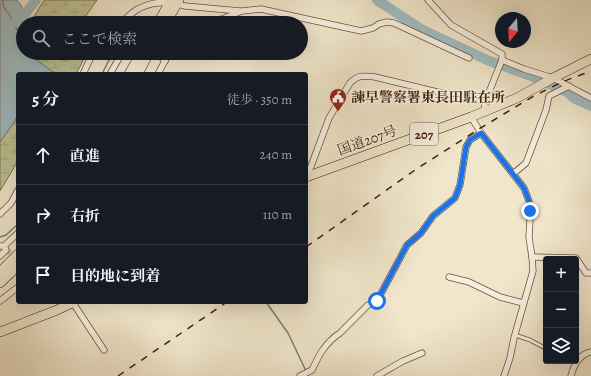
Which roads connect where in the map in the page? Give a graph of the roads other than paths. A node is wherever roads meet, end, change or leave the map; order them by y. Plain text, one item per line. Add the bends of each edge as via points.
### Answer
1 (428, 0) edge
2 (174, 1) edge
3 (242, 11) junction
4 (129, 16) edge
5 (163, 16) edge
6 (169, 16) edge
7 (230, 16) edge
8 (290, 16) edge
9 (308, 20) edge
10 (469, 58) dead end
11 (591, 59) edge
12 (90, 60) edge
13 (118, 60) edge
14 (137, 60) edge
15 (149, 60) edge
16 (502, 60) junction
17 (165, 61) edge
18 (84, 72) edge
19 (111, 72) edge
20 (130, 72) edge
21 (140, 72) edge
22 (159, 72) edge
23 (552, 79) junction
24 (569, 86) junction
25 (591, 98) edge
26 (485, 102) junction
27 (484, 112) junction
28 (471, 116) junction
29 (481, 133) junction
30 (308, 172) edge
31 (513, 174) junction
32 (308, 175) edge
33 (16, 194) edge
34 (0, 214) edge
35 (16, 235) edge
36 (2, 246) edge
37 (0, 256) edge
38 (16, 256) edge
39 (532, 257) junction
40 (16, 268) edge
41 (0, 272) edge
42 (591, 273) edge
43 (449, 277) dead end
44 (0, 283) edge
45 (16, 289) edge
46 (0, 301) edge
47 (523, 303) junction
48 (69, 304) edge
49 (74, 304) edge
50 (0, 332) edge
51 (515, 335) junction
52 (543, 346) edge
53 (104, 350) dead end
54 (591, 352) edge
55 (422, 353) dead end
56 (579, 355) edge
57 (576, 364) edge
58 (303, 375) edge
59 (377, 376) edge
60 (504, 376) edge
61 (571, 376) edge

1 - 16 street via 451,25 502,54
2 - 3 street via 185,6
2 - 4 street via 155,3 137,9
2 - 5 highway
2 - 6 highway
3 - 7 street
3 - 8 street via 261,10
9 - 10 street via 361,31 387,22 394,23
11 - 23 highway, 国道207号 / 207
12 - 18 street
13 - 19 street
14 - 20 highway
15 - 21 highway
16 - 23 street
16 - 26 street
17 - 22 street
23 - 24 street
23 - 27 highway, 国道207号 / 207
24 - 25 street
24 - 31 street via 549,96 526,163
26 - 27 street
26 - 30 street via 375,77 360,76 350,83 329,118
27 - 28 highway, 国道207号 / 207
28 - 29 street
28 - 32 highway, 国道207号 / 207
29 - 31 street
29 - 58 street via 470,140 466,147 460,185 455,198 433,216 421,233 407,245 377,301 368,305 334,336 320,353 312,370
31 - 39 street via 524,188 529,201
33 - 34 street
35 - 36 street
36 - 37 street via 6,250
38 - 41 highway
39 - 42 street via 576,258 586,273
39 - 47 street via 533,271
40 - 44 highway
43 - 47 street via 469,282 500,298
45 - 46 street
47 - 51 street
48 - 50 highway
49 - 53 street
51 - 52 lane
51 - 60 street
54 - 56 street
55 - 59 street
57 - 61 street

